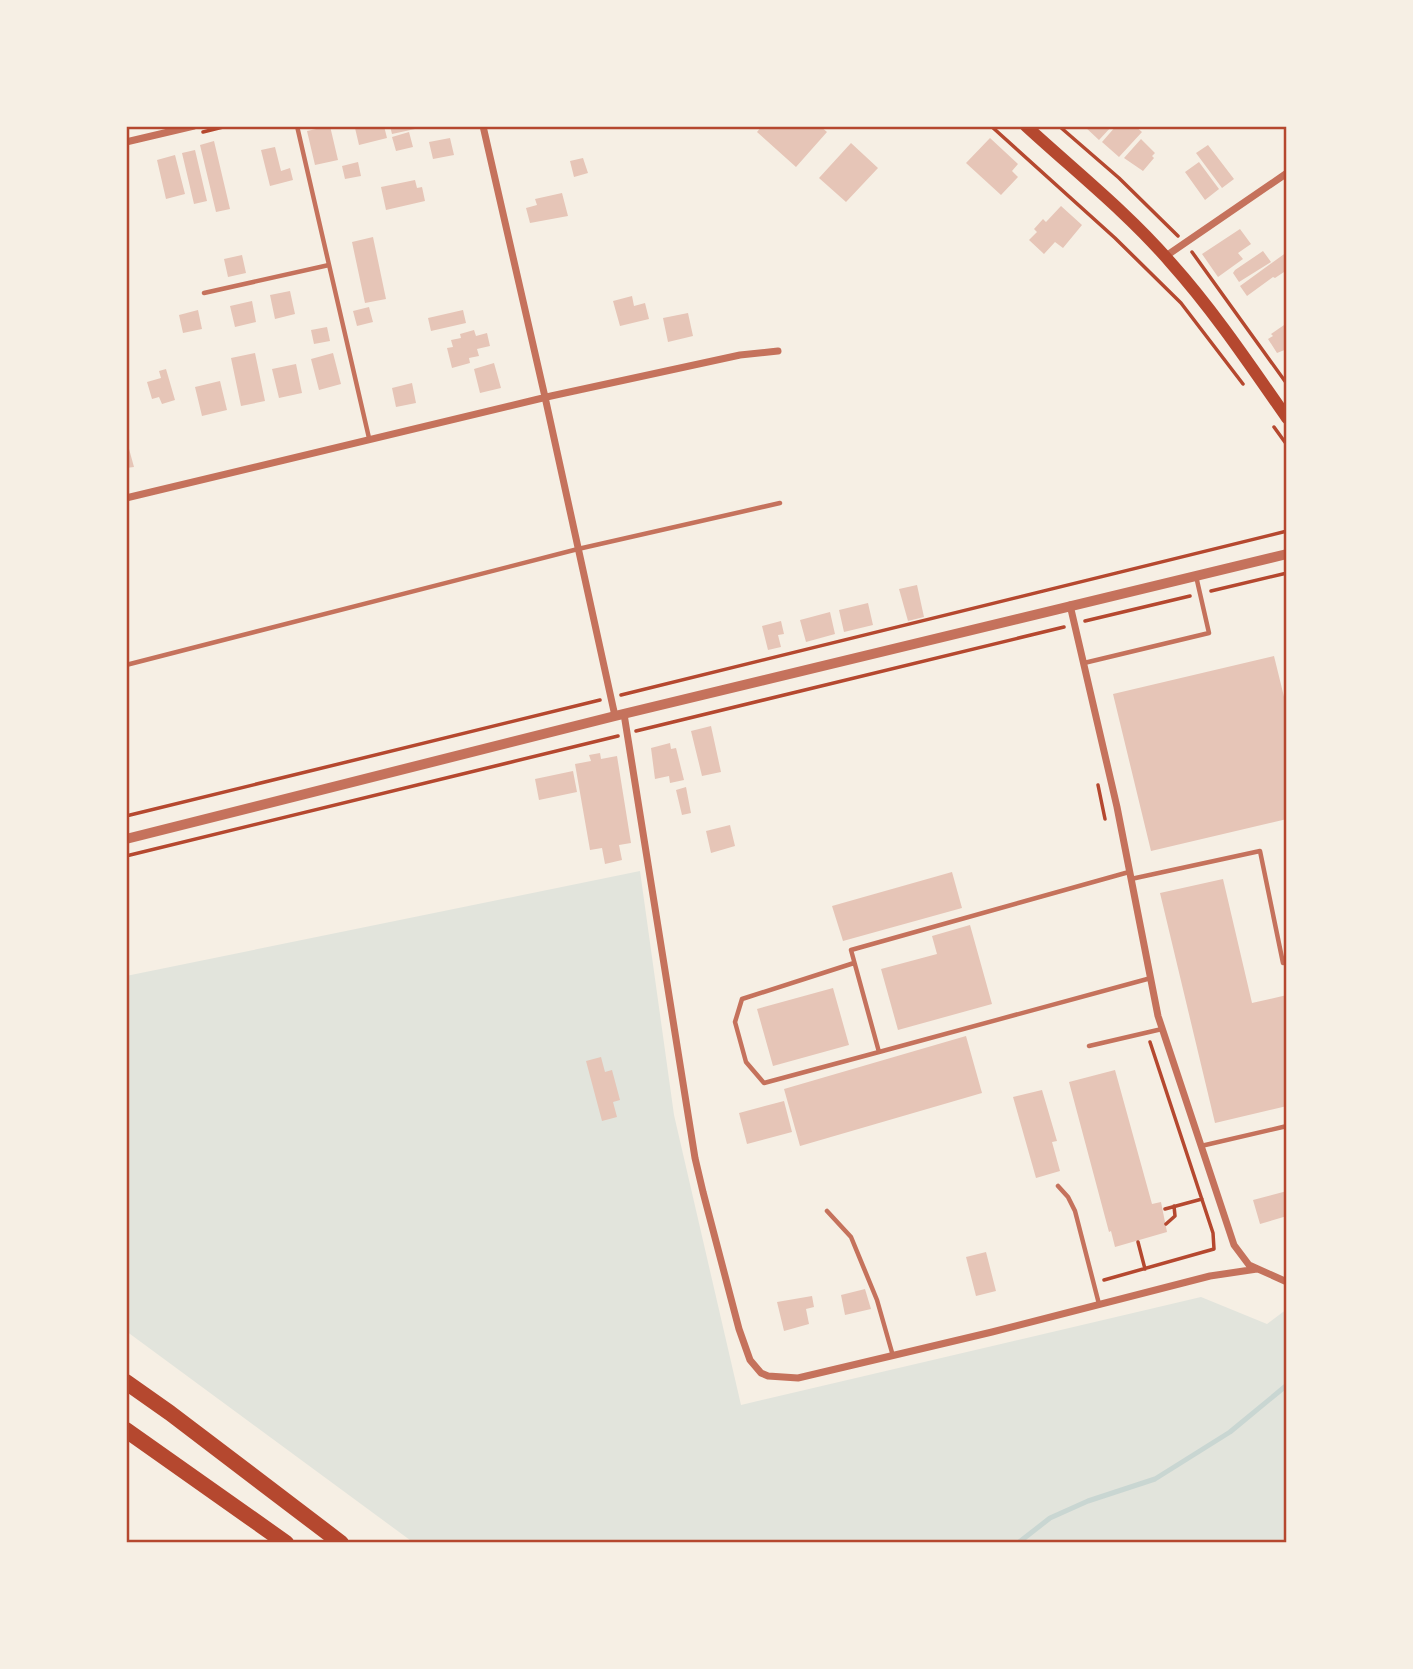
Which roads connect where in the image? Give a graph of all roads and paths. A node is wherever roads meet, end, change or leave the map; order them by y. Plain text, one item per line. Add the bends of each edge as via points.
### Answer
1 (194, 126) edge
2 (297, 126) edge
3 (483, 126) edge
4 (991, 126) edge
5 (1026, 126) edge
6 (126, 142) edge
7 (1287, 173) edge
8 (1166, 257) junction
9 (329, 265) junction
10 (204, 293) dead end
11 (779, 351) dead end
12 (1244, 384) dead end
13 (545, 397) junction
14 (1287, 418) edge
15 (1273, 425) dead end
16 (369, 438) junction
17 (1287, 445) edge
18 (126, 498) edge
19 (780, 503) dead end
20 (1287, 531) edge
21 (578, 549) junction
22 (1287, 554) edge
23 (1287, 573) edge
24 (1196, 576) junction
25 (1200, 594) junction
26 (1070, 605) junction
27 (1074, 624) junction
28 (1083, 663) junction
29 (126, 664) edge
30 (611, 698) junction
31 (620, 715) junction
32 (628, 733) junction
33 (126, 816) edge
34 (126, 839) edge
35 (126, 856) edge
36 (1131, 875) junction
37 (1287, 962) edge
38 (854, 963) junction
39 (1151, 978) junction
40 (1162, 1029) junction
41 (1089, 1046) dead end
42 (879, 1052) junction
43 (1287, 1126) edge
44 (1201, 1146) junction
45 (1058, 1186) dead end
46 (1202, 1199) dead end
47 (1174, 1206) junction
48 (1166, 1209) dead end
49 (827, 1211) dead end
50 (1167, 1224) dead end
51 (1138, 1242) dead end
52 (1145, 1269) dead end
53 (1257, 1269) junction
54 (1287, 1282) edge
55 (1099, 1304) junction
56 (893, 1356) junction
57 (126, 1382) edge
58 (126, 1430) edge
59 (259, 1523) junction
60 (278, 1543) edge
61 (286, 1543) edge
62 (341, 1543) edge

1 - 6 street
2 - 9 lane
3 - 13 street
4 - 12 path via 1181,303
5 - 8 main road
7 - 8 street
8 - 14 main road
9 - 10 lane
9 - 16 lane
11 - 13 street via 740,355
13 - 16 street
13 - 21 street
15 - 17 path
16 - 18 street
19 - 21 lane
20 - 30 path
21 - 29 lane
21 - 30 street
22 - 24 street
23 - 25 path
24 - 25 lane
24 - 26 street
25 - 27 path
25 - 28 lane via 1209,633
26 - 27 street
26 - 31 street
27 - 28 street
27 - 32 path
28 - 36 street
30 - 31 street
30 - 33 path
31 - 32 street
31 - 34 street
32 - 35 path
32 - 56 street via 695,1158 739,1329 755,1367 775,1377 799,1378
36 - 37 lane via 1260,851 1283,962
36 - 38 lane via 851,950
36 - 39 street
38 - 42 lane
38 - 42 lane via 742,999 735,1022 746,1062 764,1083
39 - 40 street
39 - 42 lane
40 - 41 lane
40 - 44 street
43 - 44 lane
44 - 53 street via 1234,1245
45 - 55 lane via 1075,1211
46 - 47 path
47 - 48 path
47 - 50 path via 1175,1216
49 - 56 lane via 851,1237 877,1300
51 - 52 path
53 - 54 street
53 - 55 street
55 - 56 street
57 - 62 highway
58 - 59 highway
59 - 60 highway
59 - 61 highway

